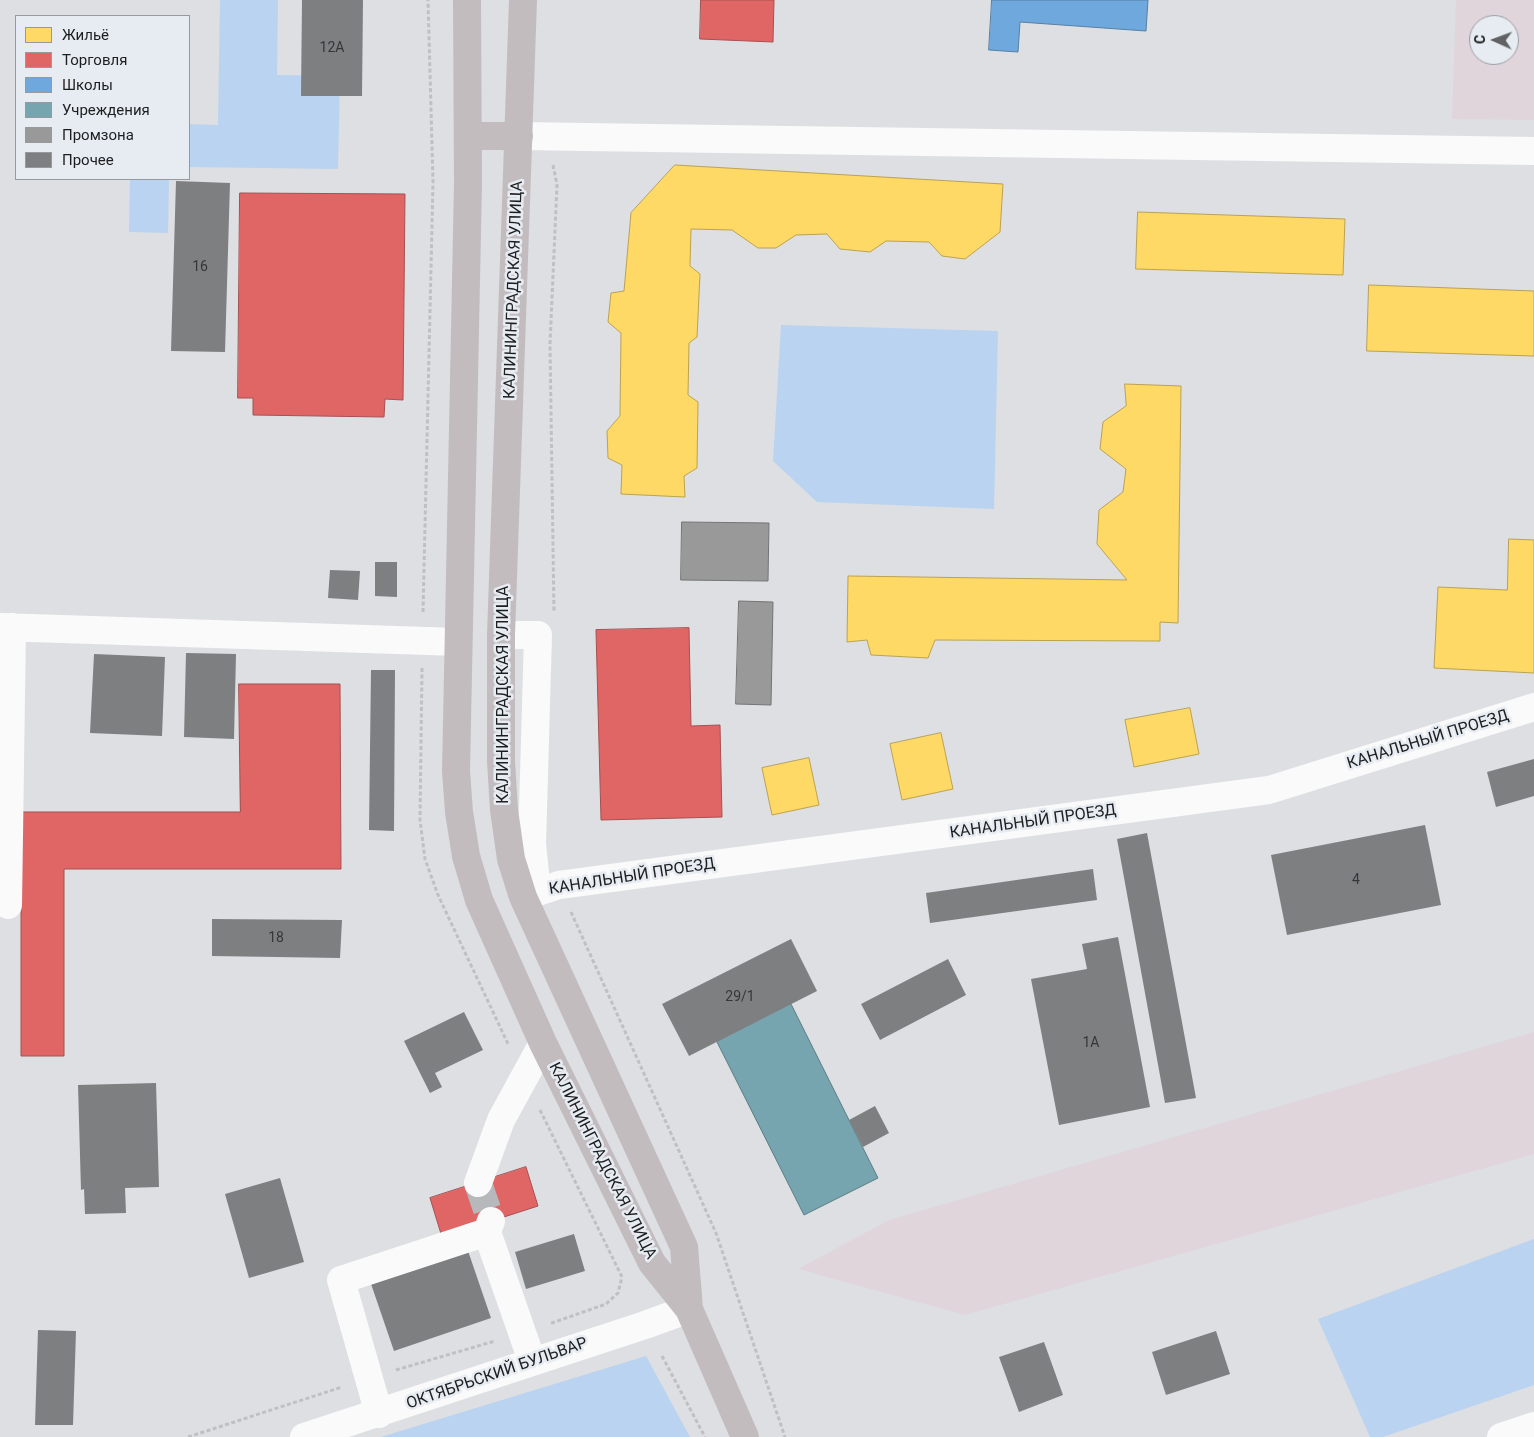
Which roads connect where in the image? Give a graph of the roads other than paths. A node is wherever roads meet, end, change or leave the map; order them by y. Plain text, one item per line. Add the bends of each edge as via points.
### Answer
1 (467, 0) edge
2 (523, 0) edge
3 (468, 136) junction
4 (520, 136) junction
5 (1534, 151) edge
6 (6, 627) edge
7 (501, 635) junction
8 (458, 642) junction
9 (1534, 707) edge
10 (539, 891) junction
11 (8, 905) dead end
12 (543, 1044) junction
13 (478, 1183) tunnel mouth
14 (689, 1309) junction
15 (532, 1361) junction
16 (378, 1414) junction
17 (1534, 1426) edge
18 (304, 1437) edge
19 (745, 1437) edge
20 (1501, 1437) edge

1 - 3 main road, КАЛИНИНГРАДСКАЯ УЛИЦА
2 - 4 main road, КАЛИНИНГРАДСКАЯ УЛИЦА
3 - 4 main road
3 - 8 main road, КАЛИНИНГРАДСКАЯ УЛИЦА
4 - 5 street
4 - 7 main road, КАЛИНИНГРАДСКАЯ УЛИЦА
6 - 8 street
6 - 11 street
7 - 10 main road, КАЛИНИНГРАДСКАЯ УЛИЦА via 500,761 511,859
7 - 10 street via 538,635 532,844
8 - 12 main road, КАЛИНИНГРАДСКАЯ УЛИЦА via 456,771 466,856 479,900
9 - 10 street, КАНАЛЬНЫЙ ПРОЕЗД via 1269,790
10 - 14 main road, КАЛИНИНГРАДСКАЯ УЛИЦА via 684,1248
12 - 13 street via 501,1120
12 - 14 main road, КАЛИНИНГРАДСКАЯ УЛИЦА via 652,1263
14 - 15 street, ОКТЯБРЬСКИЙ БУЛЬВАР
14 - 19 main road
15 - 16 street, ОКТЯБРЬСКИЙ БУЛЬВАР
15 - 16 street via 489,1227 341,1280
16 - 18 street, ОКТЯБРЬСКИЙ БУЛЬВАР
17 - 20 street

